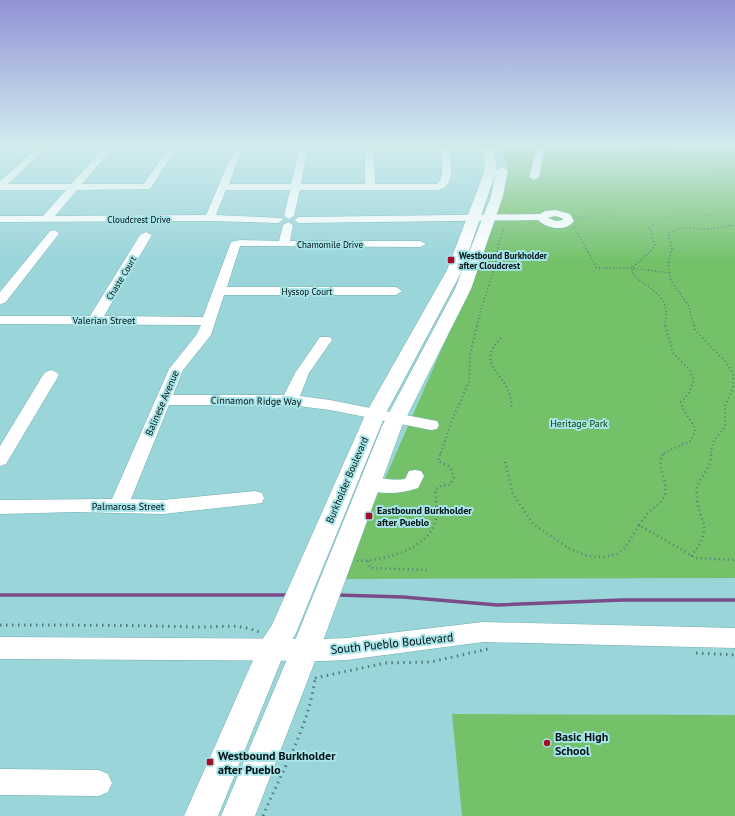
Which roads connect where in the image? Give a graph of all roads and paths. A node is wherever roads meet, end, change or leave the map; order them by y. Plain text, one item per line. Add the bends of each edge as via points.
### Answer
1 (148, 185) edge
2 (442, 185) edge
3 (489, 185) edge
4 (0, 186) edge
5 (74, 187) junction
6 (222, 187) joint
7 (296, 187) junction
8 (370, 187) joint
9 (735, 210) edge
10 (210, 218) junction
11 (584, 218) dead end
12 (0, 219) edge
13 (46, 219) junction
14 (543, 219) dead end
15 (285, 220) junction
16 (486, 221) junction
17 (617, 221) dead end
18 (735, 224) edge
19 (572, 226) dead end
20 (54, 233) dead end
21 (146, 235) dead end
22 (240, 242) joint
23 (284, 244) junction
24 (420, 244) dead end
25 (632, 268) junction
26 (669, 274) junction
27 (219, 291) junction
28 (396, 291) dead end
29 (0, 300) edge
30 (0, 320) edge
31 (95, 320) junction
32 (208, 321) junction
33 (501, 338) dead end
34 (325, 340) dead end
35 (51, 375) dead end
36 (162, 400) junction
37 (290, 400) junction
38 (512, 408) dead end
39 (386, 415) junction
40 (430, 425) dead end
41 (0, 460) edge
42 (505, 462) dead end
43 (415, 476) dead end
44 (370, 484) junction
45 (255, 498) dead end
46 (119, 506) junction
47 (0, 507) edge
48 (639, 525) junction
49 (691, 556) junction
50 (735, 560) edge
51 (354, 561) dead end
52 (368, 561) junction
53 (429, 570) dead end
54 (0, 625) edge
55 (735, 638) edge
56 (267, 641) junction
57 (0, 648) edge
58 (495, 648) dead end
59 (692, 653) dead end
60 (735, 655) edge
61 (311, 667) junction
62 (0, 782) edge
63 (99, 783) dead end
64 (202, 816) edge
65 (238, 816) edge
66 (263, 816) edge

1 - 5 street
2 - 8 street
3 - 16 main road, Burkholder Boulevard
4 - 5 street
5 - 13 street
6 - 7 street
6 - 10 street
7 - 8 street
7 - 15 street
9 - 25 path via 728,214 688,214 657,220 650,228 655,245 651,253
10 - 13 street, Cloudcrest Drive
10 - 15 street, Cloudcrest Drive
11 - 17 path via 599,213 615,217
12 - 13 street, Cloudcrest Drive
14 - 16 street
15 - 16 street via 297,217 299,220
15 - 23 street
16 - 39 main road, Burkholder Boulevard via 448,285
16 - 52 path via 502,227 504,231 499,238 495,265 483,299 470,355 469,382 438,461 448,464 453,470 454,480 450,485 442,485 436,489 436,520 421,541 402,552
18 - 26 path via 710,229 684,228 670,232 668,236 672,249 668,264
19 - 25 path via 577,230 597,268
20 - 29 street
21 - 31 street, Chaste Court
22 - 23 street, Chamomile Drive
22 - 27 street, Balinese Avenue via 235,244
23 - 24 street, Chamomile Drive
25 - 26 path
25 - 48 path via 633,275 661,297 665,305 665,327 672,341 673,353 689,369 694,380 689,393 681,402 681,408 695,427 695,434 684,444 665,450 660,458 660,467 667,483 666,496
26 - 49 path via 689,306 696,330 726,362 734,379 725,406 725,427 714,440 708,467 698,482 697,490 705,537 701,546
27 - 28 street, Hyssop Court
27 - 32 street, Balinese Avenue
30 - 31 street, Valerian Street
31 - 32 street, Valerian Street
32 - 36 street, Balinese Avenue via 204,335 176,368
33 - 38 path via 489,355 510,395
34 - 37 street via 302,373
35 - 41 street
36 - 37 street, Cinnamon Ridge Way
36 - 46 street, Balinese Avenue
37 - 39 street, Cinnamon Ridge Way
39 - 40 street, Cinnamon Ridge Way
39 - 44 main road, Burkholder Boulevard
39 - 56 main road, Burkholder Boulevard via 282,633
42 - 48 path via 513,494 533,524 570,549 588,556 604,557 617,554 625,548
43 - 44 street via 412,483 402,487 390,488
44 - 61 main road, Burkholder Boulevard
45 - 46 street, Palmarosa Street via 163,506
46 - 47 street, Palmarosa Street
48 - 49 path
49 - 50 path via 702,560
51 - 52 path
52 - 53 path via 370,568
54 - 56 path via 212,628 239,626 252,628
55 - 61 street, South Pueblo Boulevard via 483,632 347,649
56 - 57 street, South Pueblo Boulevard
56 - 61 street, South Pueblo Boulevard
56 - 64 main road, Burkholder Boulevard
58 - 61 path via 431,662
59 - 60 path
61 - 65 main road, Burkholder Boulevard
61 - 66 path via 314,699 300,740
62 - 63 street

